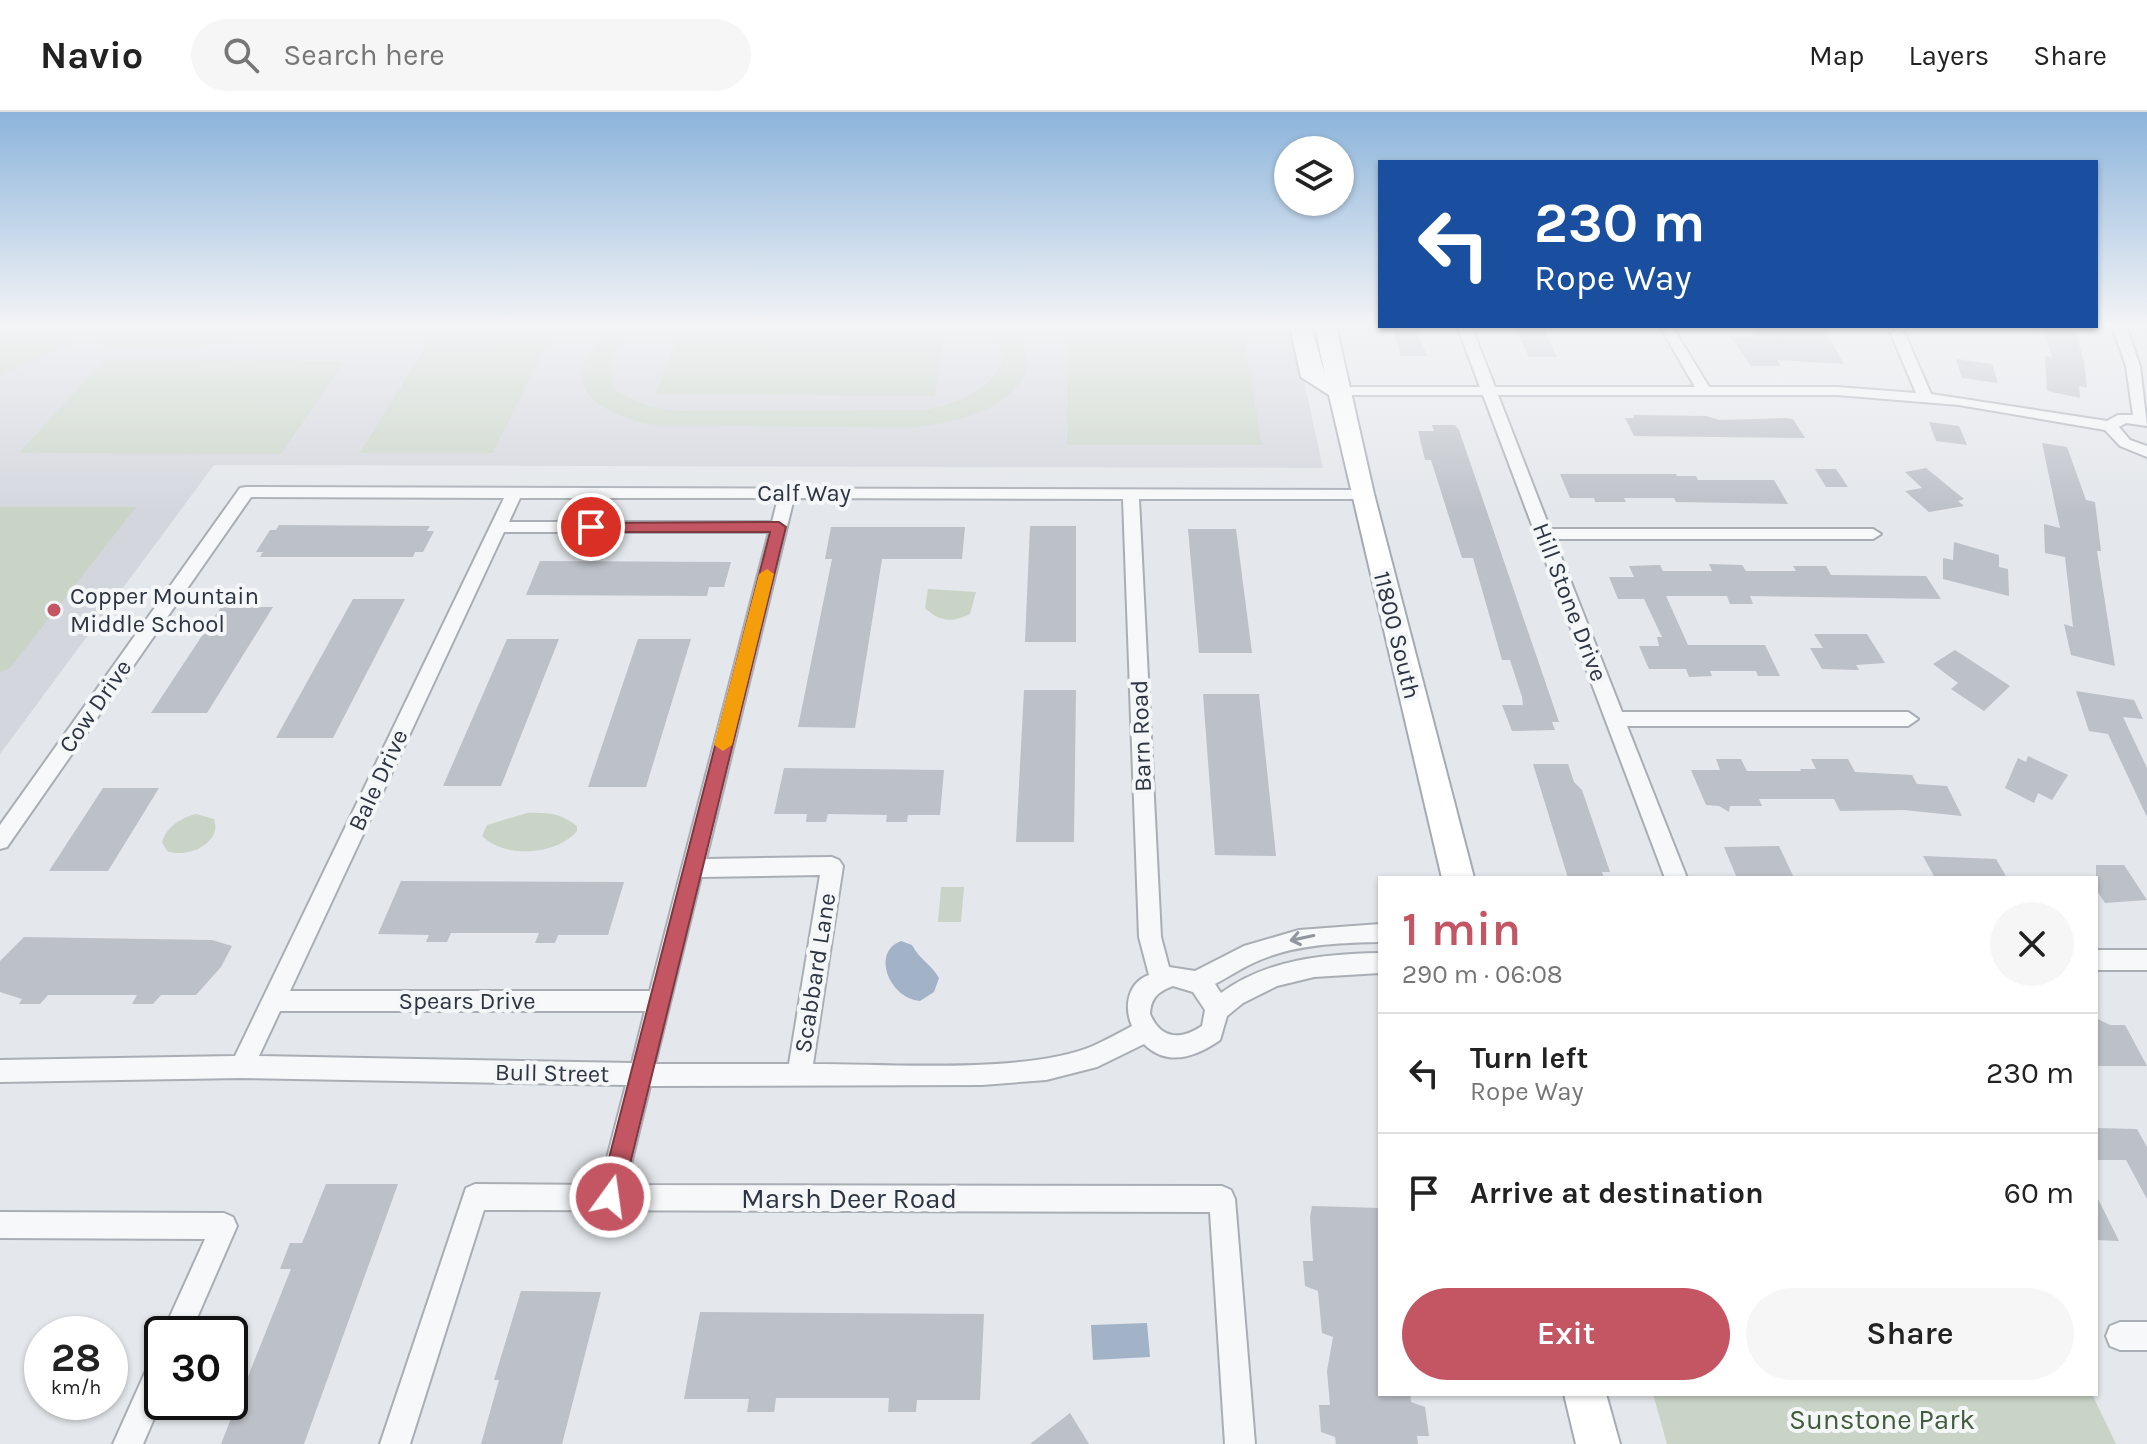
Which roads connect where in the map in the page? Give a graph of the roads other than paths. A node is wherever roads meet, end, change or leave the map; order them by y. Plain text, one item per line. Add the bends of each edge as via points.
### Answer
1 (1333, 388) edge
2 (1340, 388) edge
3 (1921, 388) edge
4 (2138, 388) edge
5 (1489, 390) junction
6 (1704, 390) joint
7 (1338, 391) junction
8 (1925, 397) junction
9 (2144, 420) edge
10 (2110, 426) junction
11 (2146, 452) edge
12 (2147, 469) edge
13 (246, 492) joint
14 (514, 493) junction
15 (787, 493) junction
16 (1131, 493) junction
17 (1362, 494) junction
18 (498, 527) junction
19 (779, 527) junction
20 (1544, 534) junction
21 (1873, 534) dead end
22 (1615, 719) junction
23 (1908, 719) dead end
24 (0, 841) edge
25 (692, 868) junction
26 (1458, 876) edge
27 (1675, 876) edge
28 (1378, 933) edge
29 (2098, 960) edge
30 (2147, 960) edge
31 (1378, 963) edge
32 (1161, 978) junction
33 (1197, 981) junction
34 (273, 1001) junction
35 (660, 1001) junction
36 (1217, 1010) junction
37 (1144, 1032) junction
38 (242, 1067) junction
39 (0, 1071) edge
40 (641, 1074) junction
41 (799, 1076) junction
42 (610, 1197) junction
43 (0, 1225) edge
44 (184, 1316) edge
45 (1586, 1396) edge
46 (144, 1408) edge
47 (128, 1444) edge
48 (395, 1444) edge
49 (1240, 1444) edge
50 (1598, 1444) edge

1 - 7 main road
2 - 7 main road, 11800 South
3 - 8 street
4 - 9 street
5 - 6 street
5 - 7 street
5 - 20 street, Hill Stone Drive
6 - 8 street
7 - 17 main road, 11800 South
8 - 10 street
9 - 10 street via 2116,419
10 - 11 street via 2125,443
11 - 12 street
13 - 14 street, Calf Way
13 - 24 street, Cow Drive
14 - 15 street, Calf Way
14 - 18 street, Bale Drive
15 - 16 street, Calf Way
15 - 19 street
16 - 17 street, Calf Way
16 - 32 street, Barn Road via 1150,937
17 - 26 main road, 11800 South
18 - 19 street
18 - 34 street, Bale Drive
19 - 25 street
20 - 21 street
20 - 22 street, Hill Stone Drive
22 - 23 street
22 - 27 street, Hill Stone Drive
25 - 35 street
25 - 41 street, Scabbard Lane via 832,866
28 -> 33 street via 1333,933 1290,941
29 - 30 street
31 - 36 street via 1283,972 1245,989
32 - 33 street
32 - 37 street via 1138,1000
33 - 36 street
34 - 35 street, Spears Drive
34 - 38 street, Bale Drive
35 - 40 street
36 - 37 street via 1212,1032 1192,1046 1166,1046
37 - 41 street, Bull Street via 1097,1056 1046,1069
38 - 39 street, Bull Street
38 - 40 street, Bull Street
40 - 41 street, Bull Street
40 - 42 street
42 - 48 street, Marsh Deer Road via 475,1197
42 - 49 street, Marsh Deer Road via 1222,1199
43 - 44 street via 224,1226
45 - 50 main road
46 - 47 street

